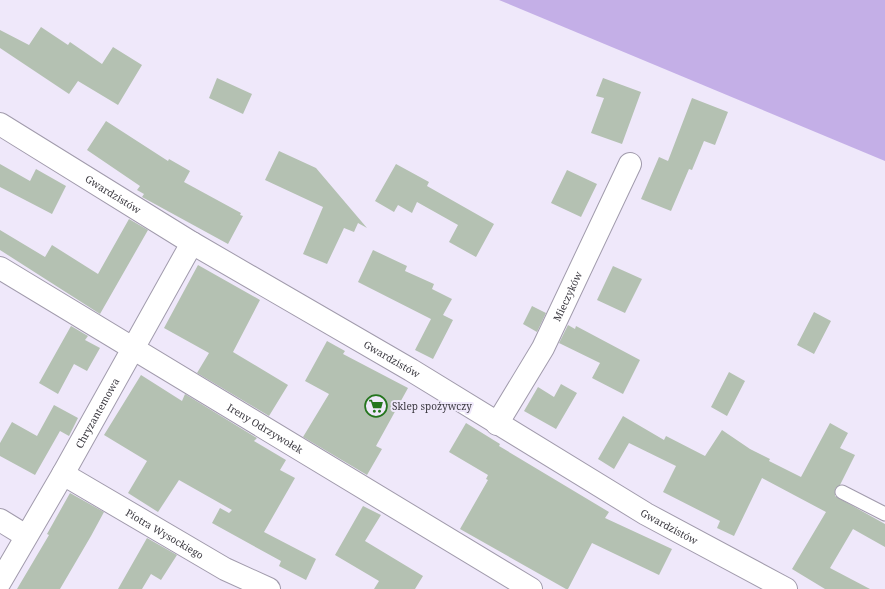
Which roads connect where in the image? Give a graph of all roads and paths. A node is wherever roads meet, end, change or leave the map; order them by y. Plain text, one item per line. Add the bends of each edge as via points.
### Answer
1 (0, 124) edge
2 (630, 164) dead end
3 (192, 243) junction
4 (0, 268) edge
5 (134, 349) junction
6 (498, 424) junction
7 (63, 474) junction
8 (842, 492) dead end
9 (885, 514) edge
10 (0, 520) edge
11 (26, 536) junction
12 (0, 582) edge
13 (269, 589) edge
14 (532, 589) edge
15 (786, 589) edge

1 - 3 street, Gwardzistów
2 - 6 street, Mieczyków via 543,348
3 - 5 street, Chryzantemowa
3 - 6 street, Gwardzistów via 411,370
4 - 5 street, Ireny Odrzywołek
5 - 7 street, Chryzantemowa
5 - 14 street, Ireny Odrzywołek
6 - 15 street, Gwardzistów via 646,514
7 - 11 street, Chryzantemowa
7 - 13 street, Piotra Wysockiego via 225,569
8 - 9 lane
10 - 11 street
11 - 12 street, Chryzantemowa

